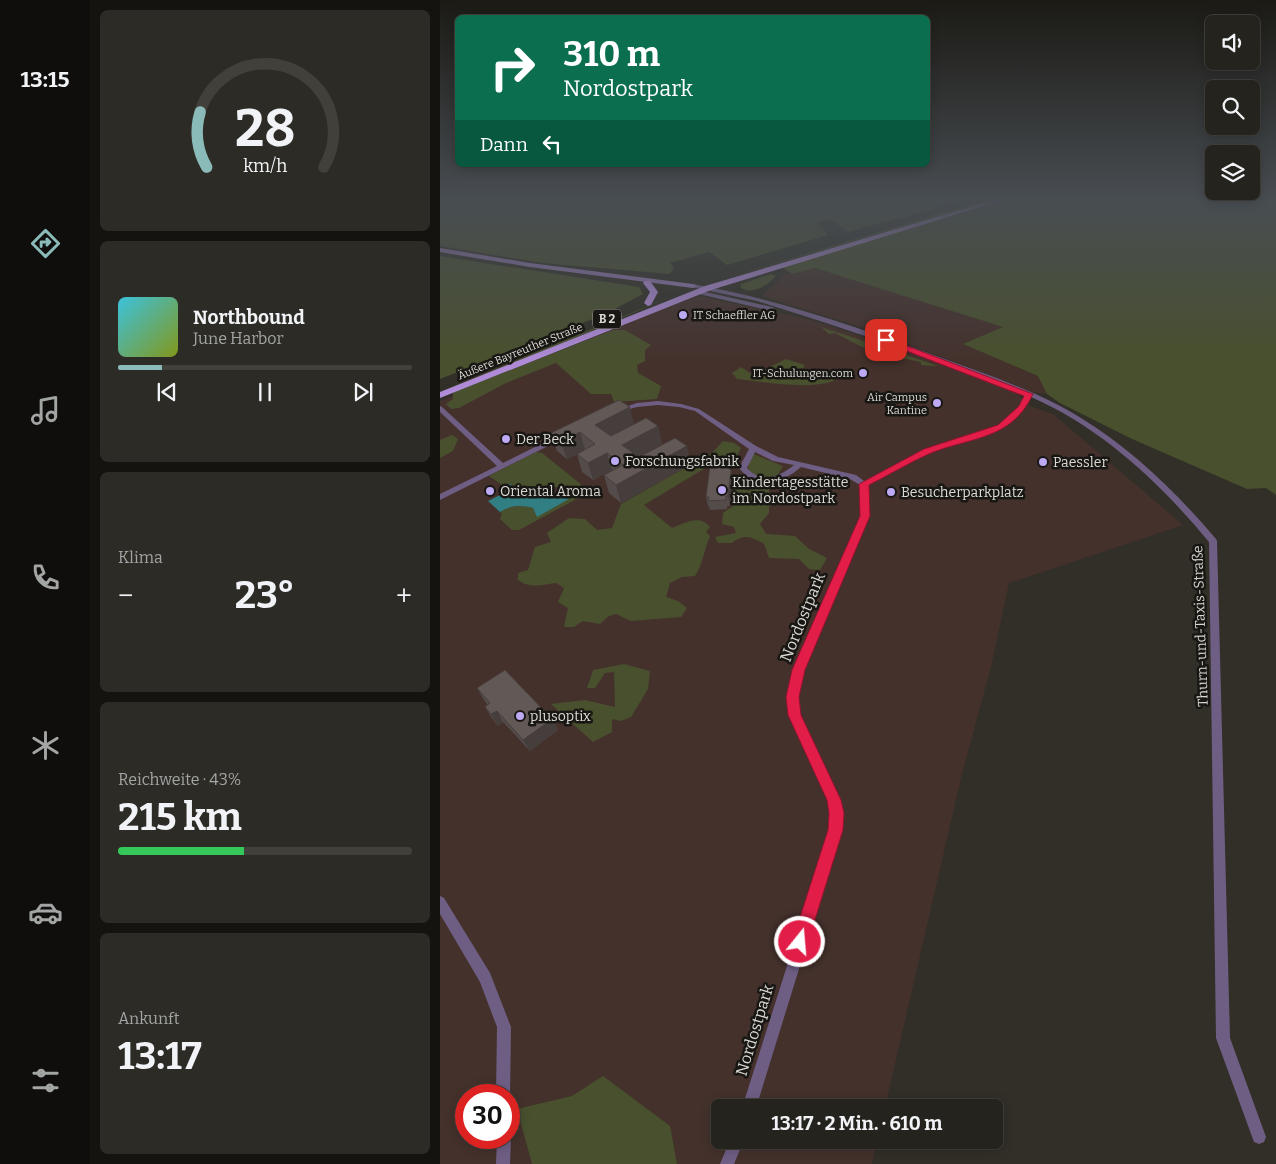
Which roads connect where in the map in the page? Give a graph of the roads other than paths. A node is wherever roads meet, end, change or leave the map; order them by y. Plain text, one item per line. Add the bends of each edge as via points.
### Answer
1 (455, 252) edge
2 (799, 252) edge
3 (823, 252) edge
4 (739, 277) junction
5 (625, 278) junction
6 (647, 284) junction
7 (708, 288) junction
8 (683, 289) junction
9 (695, 289) junction
10 (748, 296) junction
11 (648, 303) junction
12 (816, 318) junction
13 (440, 386) edge
14 (1029, 394) junction
15 (440, 395) edge
16 (440, 408) edge
17 (612, 413) edge
18 (569, 433) edge
19 (753, 448) junction
20 (799, 465) junction
21 (502, 466) junction
22 (864, 484) junction
23 (440, 497) edge
24 (440, 902) edge
25 (503, 1084) edge
26 (752, 1099) edge
27 (1259, 1137) dead end
28 (504, 1149) edge
29 (733, 1149) edge
30 (503, 1164) edge
31 (727, 1164) edge

1 - 5 main road
2 - 9 main road, Äußere Bayreuther Straße / B 2
3 - 4 main road, Äußere Bayreuther Straße / B 2
4 - 7 main road, Äußere Bayreuther Straße / B 2
4 - 10 street via 736,288
5 - 6 main road
5 - 9 main road
6 - 8 main road
6 - 11 main road via 654,292
7 - 9 main road, Äußere Bayreuther Straße / B 2
7 - 10 street, Thurn-und-Taxis-Straße
8 - 9 main road
8 - 11 main road, Äußere Bayreuther Straße / B 2
9 - 12 street, Thurn-und-Taxis-Straße
9 - 15 main road, Äußere Bayreuther Straße / B 2
10 - 12 street, Thurn-und-Taxis-Straße
11 - 13 main road, Äußere Bayreuther Straße / B 2
12 - 14 street, Thurn-und-Taxis-Straße via 910,348
14 - 22 street via 1023,407 1002,427 927,451
14 - 27 street, Thurn-und-Taxis-Straße via 1060,409 1117,446 1181,504 1213,542 1223,1038
16 - 21 street
17 - 19 street via 637,405 679,405 710,417
18 - 21 street
19 - 20 street
19 - 20 street via 743,468 749,476 774,480 788,475
20 - 22 street via 853,478
21 - 23 street
22 - 26 street, Nordostpark via 865,516 798,670 792,697 797,721 834,800 836,830
24 - 25 street via 486,978 504,1027
28 - 30 street
29 - 31 street

